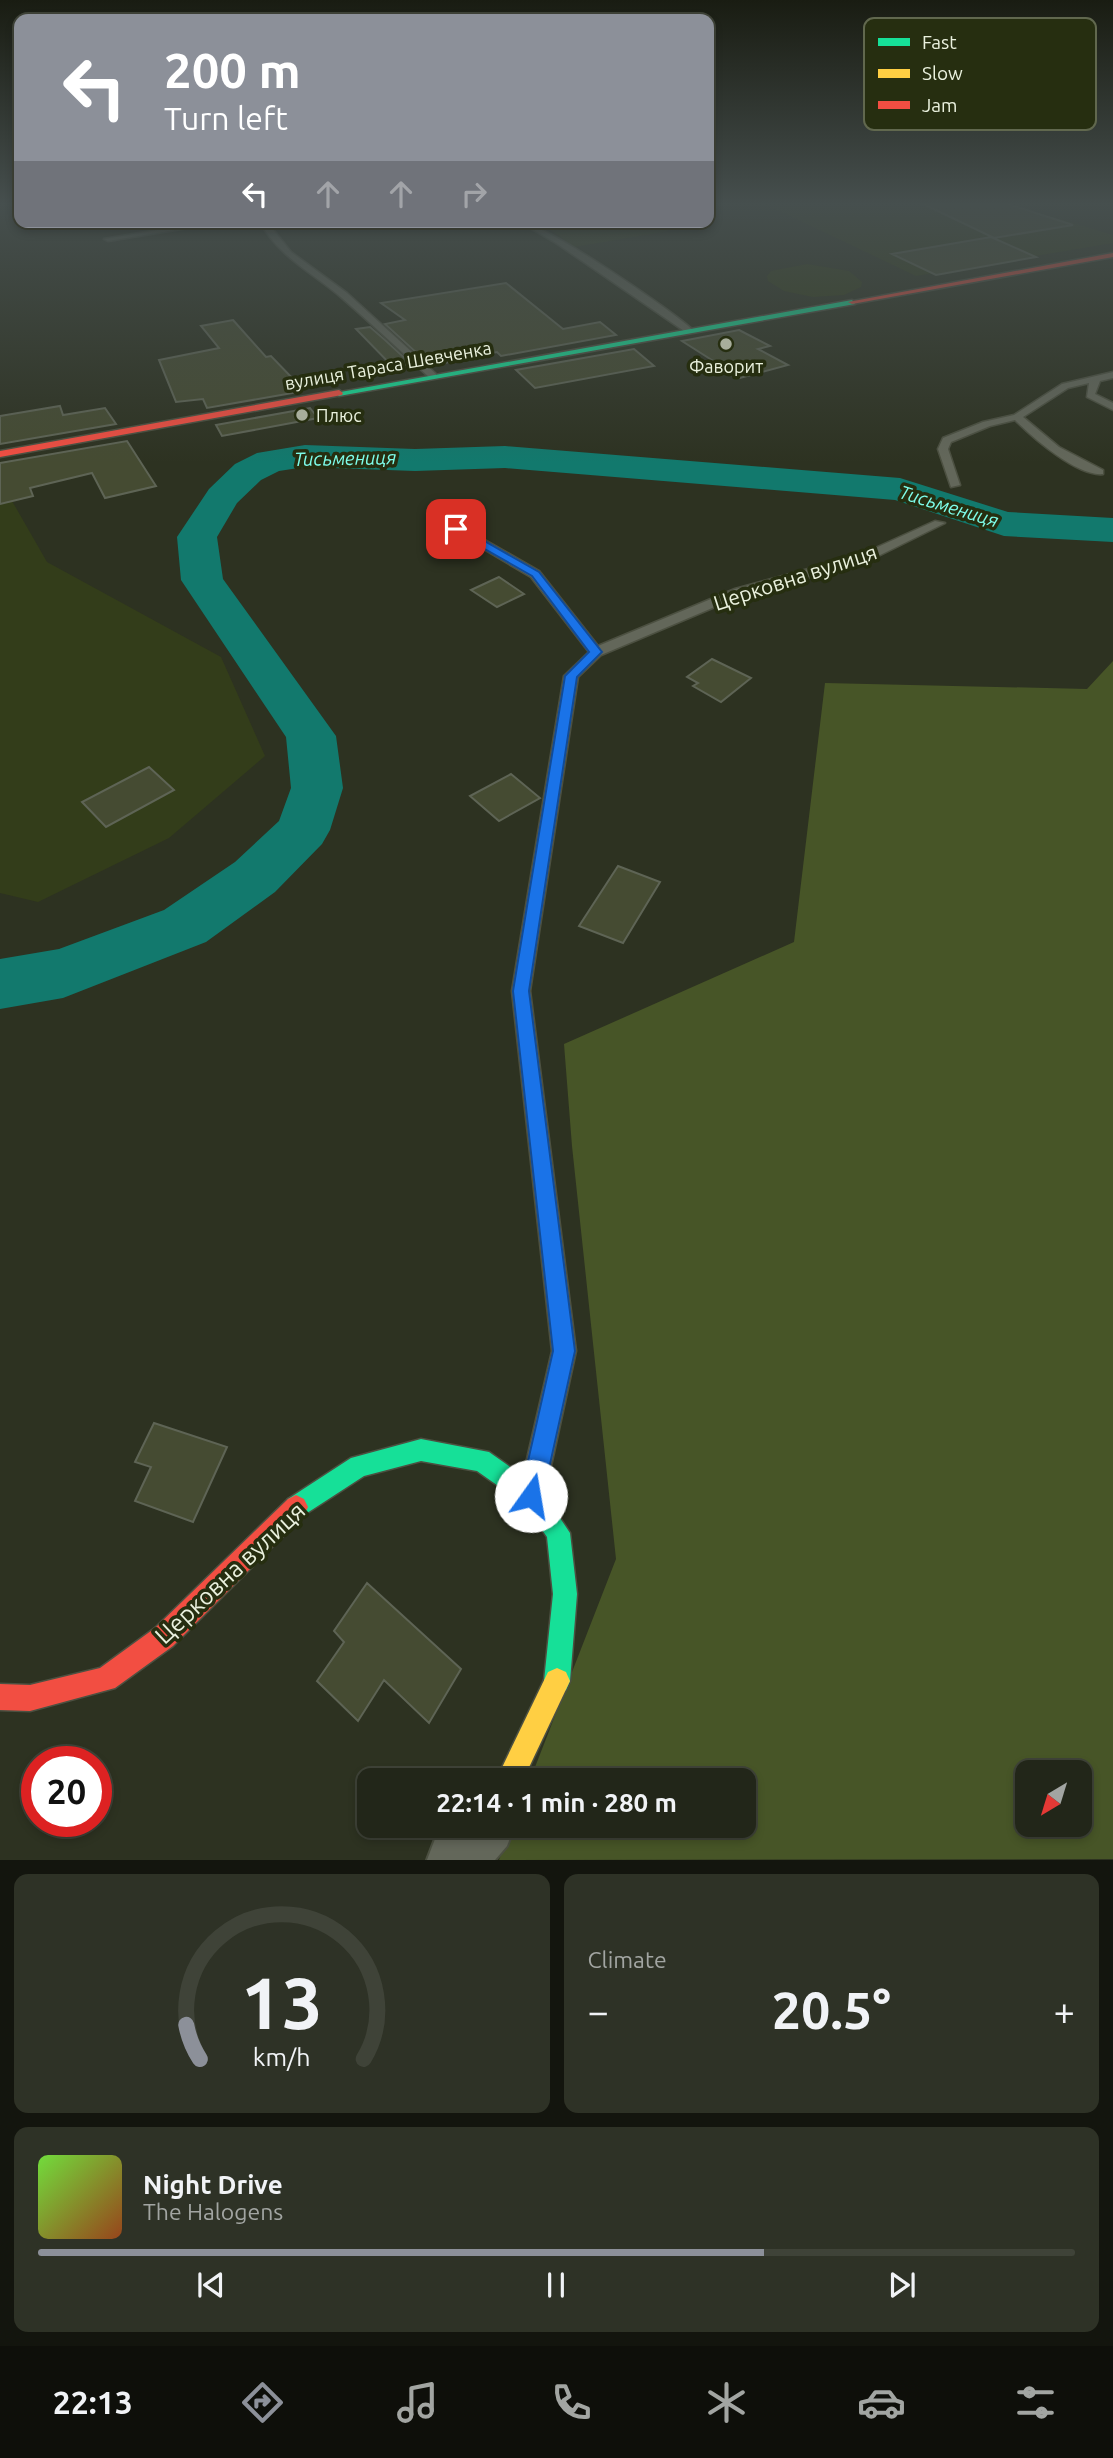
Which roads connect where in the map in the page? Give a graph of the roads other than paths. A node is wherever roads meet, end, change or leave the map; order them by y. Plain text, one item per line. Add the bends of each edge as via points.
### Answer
1 (338, 290) edge
2 (630, 290) edge
3 (922, 290) edge
4 (690, 331) junction
5 (1113, 375) edge
6 (433, 376) junction
7 (1097, 378) junction
8 (1113, 407) edge
9 (1017, 417) junction
10 (0, 454) edge
11 (1099, 472) dead end
12 (955, 485) dead end
13 (437, 517) dead end
14 (939, 523) dead end
15 (596, 652) junction
16 (531, 1496) junction
17 (0, 1697) edge
18 (515, 1768) edge
19 (475, 1838) edge
20 (456, 1860) edge

1 - 6 lane
2 - 4 lane
3 - 4 main road, вулиця Тараса Шевченка
4 - 6 main road, вулиця Тараса Шевченка
5 - 7 lane
6 - 10 main road, вулиця Тараса Шевченка
7 - 8 lane via 1090,395
7 - 9 lane via 1065,386
9 - 11 lane via 1070,460
9 - 12 lane via 947,440 943,449
13 - 15 lane via 536,574
14 - 15 lane, Церковна вулиця via 864,558 739,592
15 - 16 lane, Церковна вулиця via 571,676 521,991 564,1351
16 - 17 main road, Церковна вулиця via 481,1460 421,1450 359,1466 288,1512 164,1637 106,1679 30,1698
16 - 18 main road, Церковна вулиця via 558,1533 565,1594 557,1682
19 - 20 street

